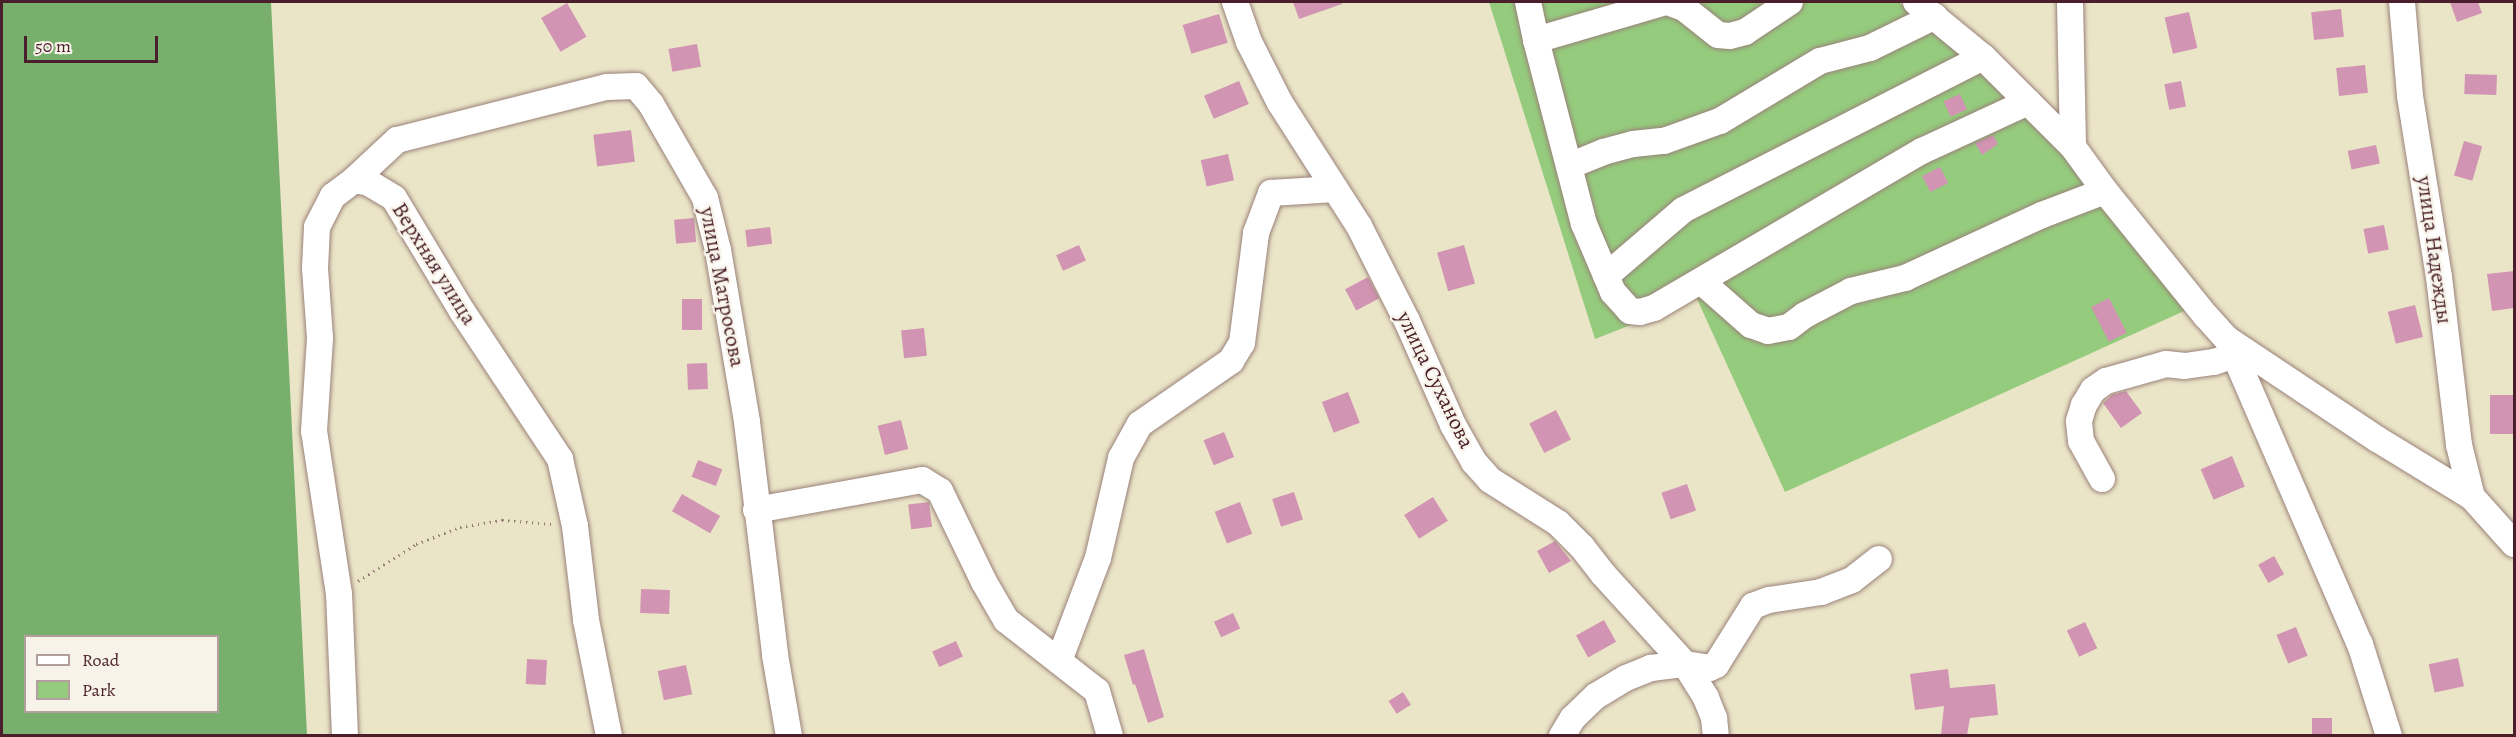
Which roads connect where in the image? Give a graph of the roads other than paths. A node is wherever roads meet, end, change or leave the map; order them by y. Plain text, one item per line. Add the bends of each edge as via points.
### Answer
1 (1235, 2) edge
2 (1528, 2) edge
3 (1667, 2) edge
4 (1790, 2) edge
5 (2070, 2) edge
6 (2402, 2) edge
7 (1925, 9) edge
8 (1536, 40) junction
9 (1983, 57) junction
10 (2028, 102) junction
11 (2073, 147) junction
12 (1569, 166) junction
13 (354, 180) junction
14 (1335, 189) junction
15 (2105, 191) junction
16 (1606, 276) junction
17 (1702, 282) junction
18 (2232, 346) junction
19 (2102, 479) dead end
20 (2472, 497) junction
21 (756, 510) junction
22 (2514, 544) edge
23 (1879, 559) dead end
24 (1059, 661) junction
25 (1685, 664) junction
26 (345, 735) edge
27 (609, 735) edge
28 (789, 735) edge
29 (1110, 735) edge
30 (1562, 735) edge
31 (1716, 735) edge
32 (2389, 735) edge

1 - 14 street, улица Суханова via 1249,42 1280,103
2 - 8 street
3 - 4 street via 1684,8 1718,35 1730,36 1745,32
3 - 8 street
5 - 11 street
6 - 20 street, улица Надежды via 2410,96 2439,277 2459,445
7 - 9 street
7 - 12 street via 1870,48 1820,62 1720,121 1664,141 1603,152
8 - 12 street
9 - 10 street
9 - 16 street via 1683,210
10 - 11 street
10 - 17 street via 1922,151 1743,254
11 - 15 street
12 - 16 street via 1584,224
13 - 21 street, улица Матросова via 397,140 607,87 636,86 651,104 705,198 718,250 747,422
13 - 26 street via 333,196 318,227 315,268 320,338 314,431 339,594
13 - 27 street, Верхняя улица via 369,183 394,198 462,311 560,459 575,526 586,620
14 - 24 street via 1271,193 1256,233 1242,343 1231,361 1140,424 1121,458 1098,558
14 - 25 street, улица Суханова via 1359,226 1474,462 1490,480 1558,523
15 - 17 street via 2042,215 1905,278 1851,291 1789,327 1768,331 1751,325
15 - 18 street
16 - 17 street via 1621,304 1640,312
18 - 19 street via 2214,363 2166,364 2106,381 2093,390 2079,421 2081,441
18 - 20 street
18 - 32 street via 2360,644
20 - 22 street
21 - 24 street via 922,480 940,491 1006,620
21 - 28 street, улица Матросова
23 - 25 street via 1852,580 1821,592 1753,606 1716,665 1710,668
24 - 29 street via 1097,691
25 - 30 street via 1651,668 1626,678 1596,696
25 - 31 street, улица Суханова via 1706,698

